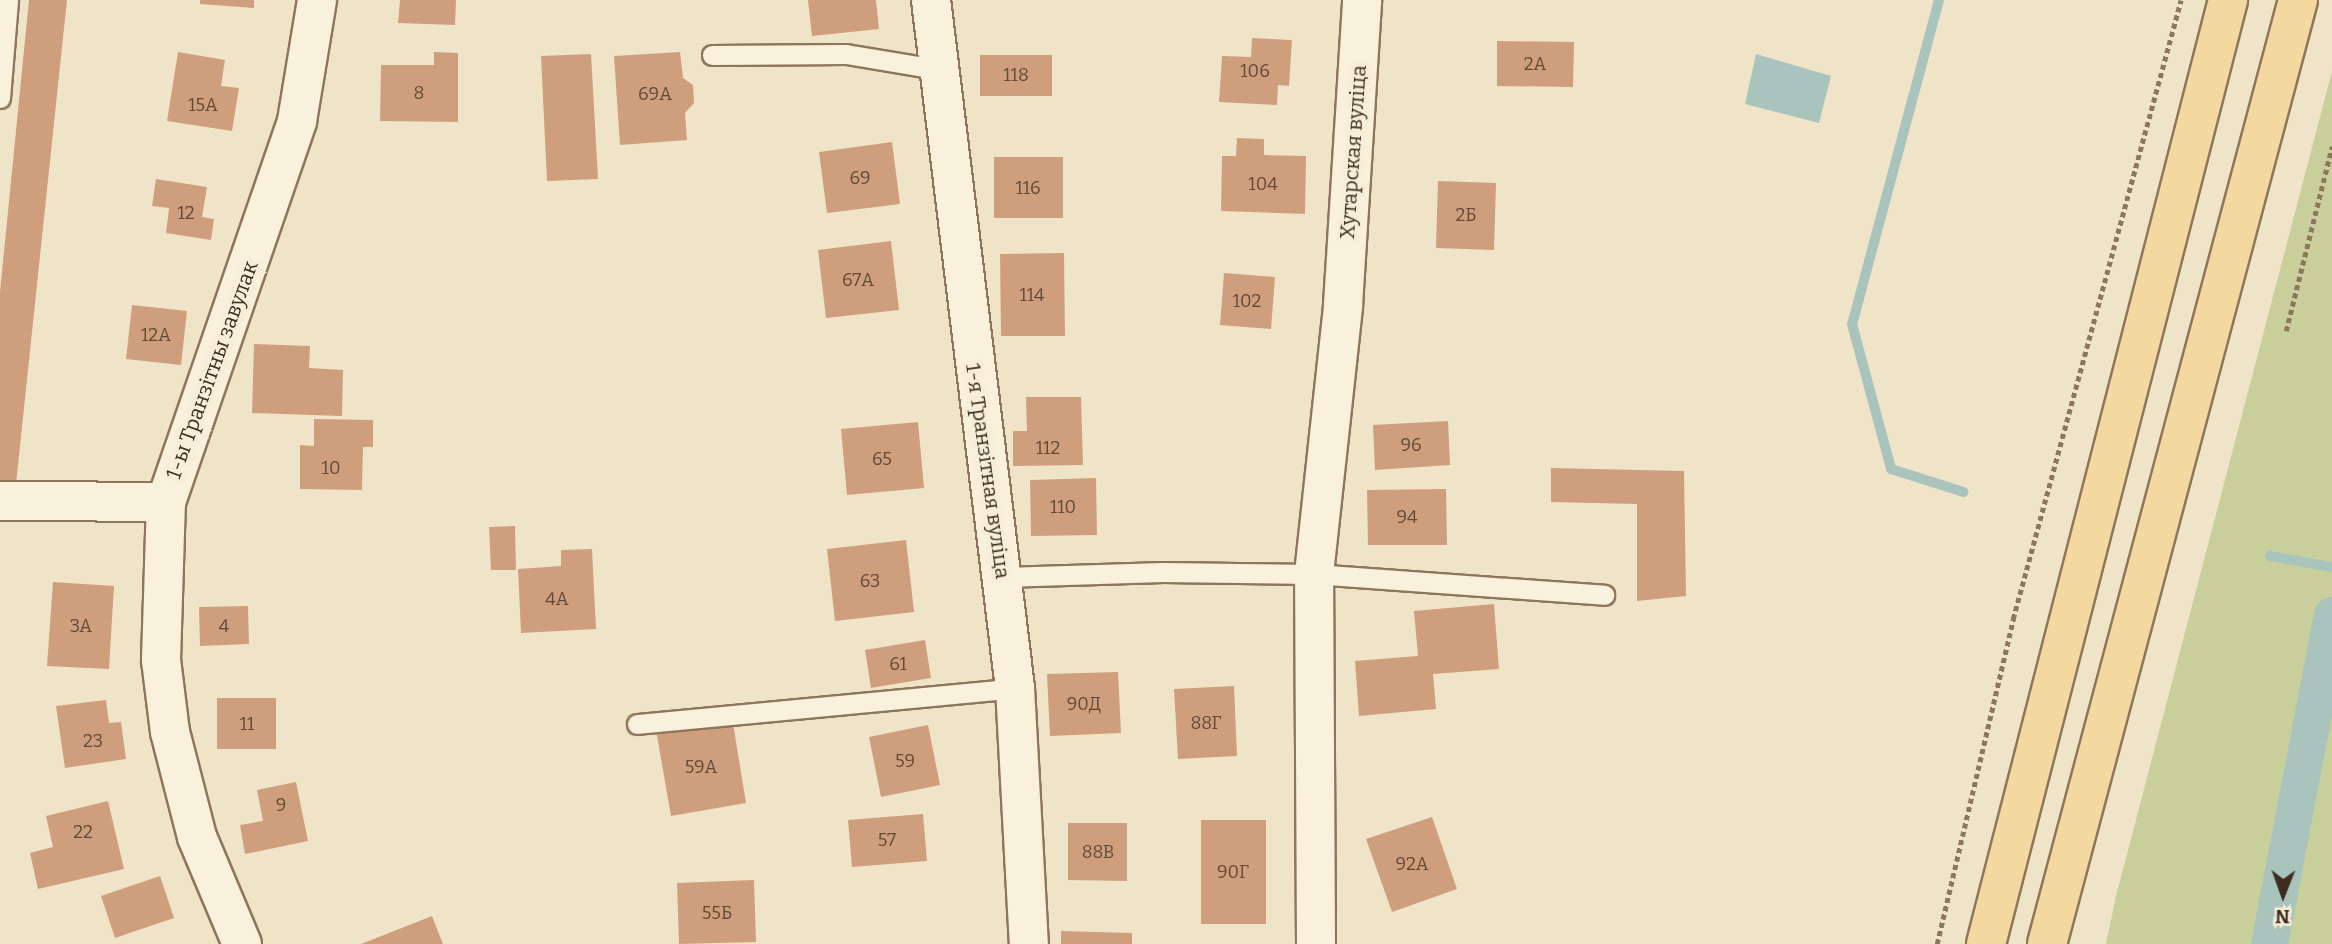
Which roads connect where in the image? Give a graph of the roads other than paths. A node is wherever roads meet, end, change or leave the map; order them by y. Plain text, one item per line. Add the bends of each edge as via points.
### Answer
1 (8, 0) edge
2 (317, 0) edge
3 (931, 0) edge
4 (1362, 0) edge
5 (2228, 0) edge
6 (2298, 0) edge
7 (712, 55) dead end
8 (937, 69) junction
9 (1, 88) edge
10 (0, 501) edge
11 (166, 502) junction
12 (1314, 574) junction
13 (1003, 577) junction
14 (1604, 595) dead end
15 (1015, 688) junction
16 (637, 724) dead end
17 (242, 944) edge
18 (1029, 944) edge
19 (1316, 944) edge
20 (1986, 944) edge
21 (2047, 944) edge

1 - 9 lane
2 - 11 street, 1-ы Транзітны завулак via 297,121
3 - 8 street, 1-я Транзітная вуліца
4 - 12 street, Хутарская вуліца via 1343,305
5 - 20 main road
6 - 21 main road
7 - 8 lane via 846,54
8 - 13 street, 1-я Транзітная вуліца
10 - 11 street
11 - 17 street, 1-ы Транзітны завулак via 161,660 170,732 197,837
12 - 13 lane
12 - 14 lane
12 - 19 street
13 - 15 street, 1-я Транзітная вуліца
15 - 16 lane
15 - 18 street, 1-я Транзітная вуліца

